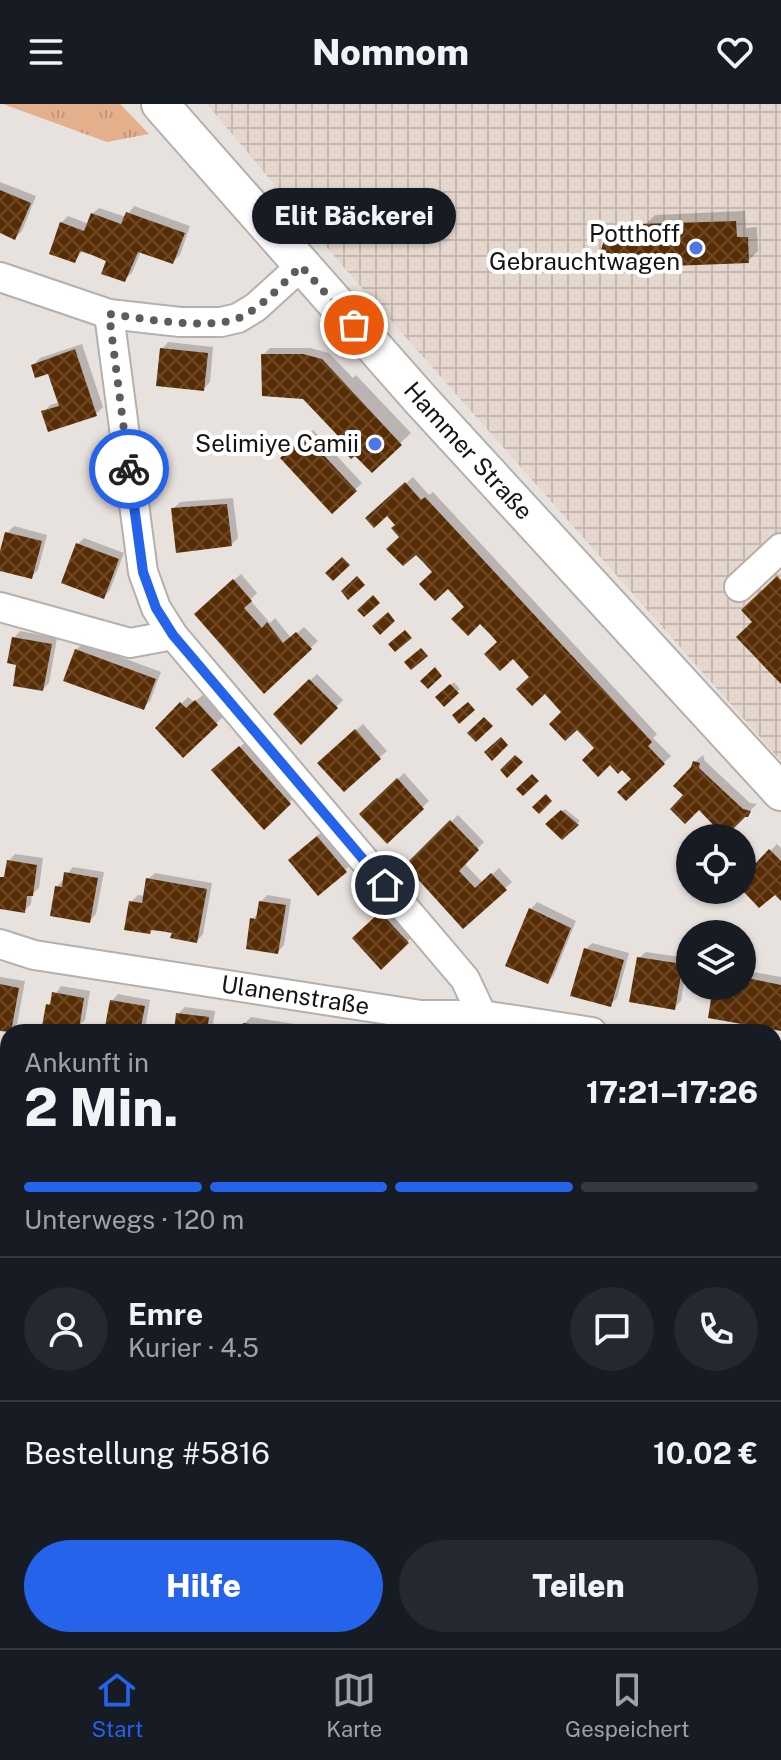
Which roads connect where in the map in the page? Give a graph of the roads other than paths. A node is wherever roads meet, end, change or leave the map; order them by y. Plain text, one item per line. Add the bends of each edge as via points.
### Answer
1 (160, 104) edge
2 (301, 266) junction
3 (0, 277) edge
4 (109, 314) junction
5 (781, 548) edge
6 (739, 587) dead end
7 (0, 607) edge
8 (173, 635) junction
9 (781, 792) edge
10 (0, 944) edge
11 (482, 1015) junction
12 (540, 1024) edge

1 - 2 main road, Hammer Straße
2 - 4 street via 238,318 180,322
2 - 9 main road, Hammer Straße
3 - 4 street
4 - 8 street via 143,572
5 - 6 street
7 - 8 street via 130,643
8 - 11 street via 465,979
10 - 11 street, Ulanenstraße via 34,955 421,1015
11 - 12 street, Ulanenstraße

